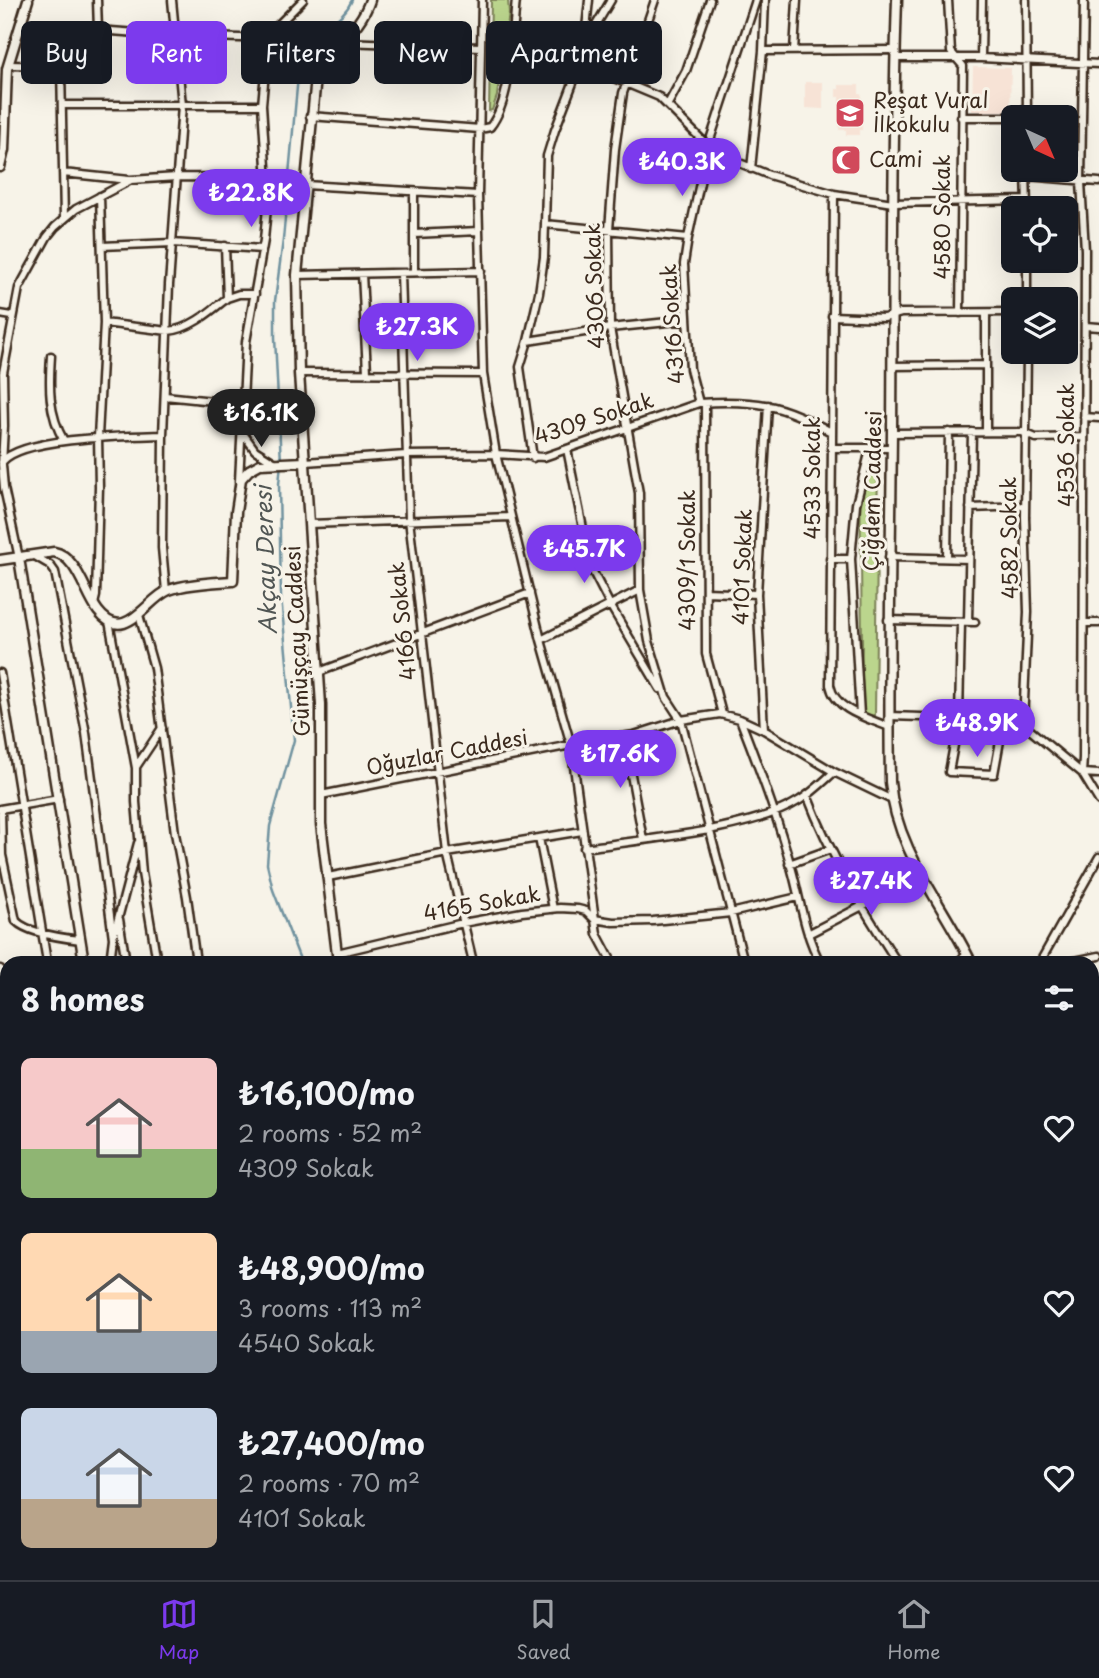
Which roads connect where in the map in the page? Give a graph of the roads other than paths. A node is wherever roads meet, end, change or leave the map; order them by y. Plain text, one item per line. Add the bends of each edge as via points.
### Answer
1 (29, 0) edge
2 (97, 0) edge
3 (172, 0) edge
4 (303, 0) edge
5 (370, 0) edge
6 (482, 0) edge
7 (516, 0) edge
8 (589, 0) edge
9 (611, 0) edge
10 (655, 0) edge
11 (710, 0) edge
12 (756, 0) edge
13 (765, 0) edge
14 (797, 0) edge
15 (897, 0) edge
16 (948, 0) edge
17 (982, 0) edge
18 (1026, 0) edge
19 (1084, 0) edge
20 (98, 21) edge
21 (174, 21) edge
22 (282, 21) edge
23 (360, 21) edge
24 (586, 21) edge
25 (598, 21) edge
26 (647, 21) edge
27 (360, 43) edge
28 (481, 47) junction
29 (763, 51) junction
30 (794, 51) junction
31 (895, 54) junction
32 (957, 58) junction
33 (981, 58) junction
34 (1027, 60) junction
35 (1082, 63) junction
36 (1099, 64) edge
37 (5, 67) edge
38 (62, 84) edge
39 (180, 84) edge
40 (264, 84) edge
41 (315, 84) edge
42 (572, 84) edge
43 (625, 84) edge
44 (627, 84) edge
45 (668, 104) junction
46 (62, 105) junction
47 (1027, 105) edge
48 (182, 106) junction
49 (262, 106) junction
50 (310, 116) junction
51 (961, 117) junction
52 (1001, 117) edge
53 (480, 129) junction
54 (708, 146) junction
55 (0, 167) edge
56 (751, 169) junction
57 (63, 173) junction
58 (177, 177) junction
59 (267, 178) junction
60 (131, 180) junction
61 (1078, 180) edge
62 (1081, 182) junction
63 (1099, 182) edge
64 (305, 185) junction
65 (414, 193) junction
66 (834, 194) junction
67 (478, 195) junction
68 (100, 196) junction
69 (1001, 201) edge
70 (893, 202) junction
71 (960, 202) junction
72 (64, 219) junction
73 (545, 224) junction
74 (609, 230) junction
75 (479, 231) junction
76 (414, 234) junction
77 (688, 238) junction
78 (172, 243) junction
79 (102, 246) junction
80 (225, 246) junction
81 (262, 249) junction
82 (481, 271) junction
83 (414, 272) junction
84 (401, 273) junction
85 (298, 275) junction
86 (362, 275) junction
87 (255, 294) junction
88 (228, 298) junction
89 (1001, 312) edge
90 (960, 313) junction
91 (986, 313) junction
92 (0, 314) edge
93 (12, 316) junction
94 (832, 316) junction
95 (893, 316) junction
96 (687, 320) junction
97 (104, 323) junction
98 (1085, 326) junction
99 (1099, 327) edge
100 (610, 328) junction
101 (168, 331) junction
102 (528, 341) junction
103 (51, 356) dead end
104 (1027, 364) edge
105 (985, 365) junction
106 (892, 366) junction
107 (367, 372) junction
108 (404, 372) junction
109 (299, 373) junction
110 (483, 374) junction
111 (165, 396) junction
112 (702, 403) junction
113 (242, 404) junction
114 (768, 405) junction
115 (1084, 417) junction
116 (1099, 418) edge
117 (628, 427) junction
118 (241, 431) junction
119 (831, 432) junction
120 (949, 432) junction
121 (972, 432) junction
122 (986, 432) junction
123 (892, 433) junction
124 (163, 435) junction
125 (1027, 436) junction
126 (98, 437) junction
127 (1084, 437) junction
128 (64, 441) junction
129 (831, 448) junction
130 (892, 448) junction
131 (567, 449) junction
132 (870, 450) junction
133 (496, 454) junction
134 (406, 455) junction
135 (533, 458) junction
136 (1, 462) edge
137 (305, 462) junction
138 (276, 463) junction
139 (239, 481) junction
140 (1025, 506) junction
141 (970, 508) junction
142 (512, 517) junction
143 (409, 519) junction
144 (309, 524) junction
145 (33, 555) junction
146 (889, 557) junction
147 (19, 558) junction
148 (947, 558) junction
149 (830, 559) junction
150 (851, 559) junction
151 (969, 559) junction
152 (0, 560) edge
153 (640, 590) junction
154 (166, 591) junction
155 (706, 592) junction
156 (530, 593) junction
157 (757, 594) junction
158 (94, 604) junction
159 (610, 605) junction
160 (139, 615) junction
161 (888, 620) junction
162 (109, 621) junction
163 (968, 622) junction
164 (1084, 623) junction
165 (1099, 623) edge
166 (422, 633) junction
167 (541, 640) junction
168 (0, 673) edge
169 (319, 673) junction
170 (666, 697) junction
171 (722, 714) junction
172 (860, 715) junction
173 (889, 716) junction
174 (959, 718) junction
175 (740, 719) junction
176 (1004, 719) junction
177 (681, 720) junction
178 (1024, 724) junction
179 (162, 727) junction
180 (889, 727) junction
181 (764, 730) junction
182 (624, 737) junction
183 (571, 746) junction
184 (136, 768) junction
185 (834, 772) junction
186 (1082, 773) junction
187 (437, 774) junction
188 (1099, 775) edge
189 (321, 795) junction
190 (807, 795) junction
191 (59, 799) junction
192 (892, 800) junction
193 (1099, 801) edge
194 (22, 806) junction
195 (1, 809) edge
196 (774, 813) junction
197 (710, 829) junction
198 (582, 831) junction
199 (139, 838) junction
200 (539, 838) junction
201 (643, 839) junction
202 (584, 848) junction
203 (831, 849) junction
204 (447, 853) junction
205 (1099, 857) edge
206 (789, 864) junction
207 (922, 875) junction
208 (328, 877) junction
209 (798, 897) junction
210 (862, 907) junction
211 (553, 909) junction
212 (731, 913) junction
213 (119, 916) junction
214 (594, 919) junction
215 (463, 923) junction
216 (42, 932) junction
217 (808, 934) junction
218 (113, 938) junction
219 (81, 940) junction
220 (337, 953) junction
221 (46, 956) edge
222 (83, 956) edge
223 (111, 956) edge
224 (125, 956) edge
225 (156, 956) edge
226 (195, 956) edge
227 (337, 956) edge
228 (471, 956) edge
229 (609, 956) edge
230 (742, 956) edge
231 (817, 956) edge
232 (893, 956) edge
233 (968, 956) edge
234 (1043, 956) edge
235 (0, 1053) edge
236 (0, 1070) edge

1 - 37 street
2 - 20 street
3 - 21 street
4 - 22 street
5 - 23 street, Gümüşçay Caddesi
6 - 28 street
7 - 53 street via 505,92 493,124
8 - 24 street
9 - 25 street
10 - 26 street, 4306 Sokak
11 - 45 street via 686,71
12 - 54 street, 4316 Sokak
13 - 29 street
14 - 30 street
15 - 31 street, Çiğdem Caddesi
16 - 32 street, 4580 Sokak via 950,52
17 - 33 street
18 - 34 street
19 - 35 street, 4536 Sokak
27 - 28 street
28 - 53 street
29 - 30 street
29 - 56 street
30 - 31 street
31 - 32 street
31 - 70 street, Çiğdem Caddesi
32 - 33 street
32 - 51 street, 4580 Sokak via 963,66
33 - 34 street
34 - 35 street
34 - 47 street
35 - 36 street
35 - 62 street, 4536 Sokak
37 - 55 street
38 - 46 street
39 - 48 street
40 - 49 street
41 - 50 street, Gümüşçay Caddesi
42 - 73 street via 547,156
43 - 74 street, 4306 Sokak
44 - 45 street
45 - 54 street
46 - 48 street
46 - 57 street
48 - 49 street
48 - 58 street
49 - 59 street
50 - 53 street
50 - 64 street, Gümüşçay Caddesi
51 - 52 street
51 - 71 street, 4580 Sokak
53 - 67 street
54 - 56 street
54 - 77 street, 4316 Sokak
56 - 66 street
57 - 60 street
57 - 72 street
58 - 59 street
58 - 60 street
58 - 78 street
59 - 81 street
60 - 68 street
61 - 62 street
62 - 63 street
62 - 98 street, 4536 Sokak
64 - 65 street
64 - 85 street, Gümüşçay Caddesi
65 - 67 street
65 - 76 street
66 - 70 street
66 - 94 street, 4533 Sokak
67 - 75 street
68 - 72 street
68 - 79 street
69 - 71 street
70 - 71 street
70 - 95 street, Çiğdem Caddesi
71 - 90 street, 4580 Sokak
72 - 93 street via 47,237 23,280
73 - 74 street
73 - 102 street via 539,293
74 - 77 street
74 - 100 street, 4306 Sokak
75 - 76 street
75 - 82 street
76 - 83 street
77 - 96 street, 4316 Sokak via 684,264
78 - 79 street
78 - 80 street
78 - 101 street
79 - 97 street
80 - 81 street
80 - 88 street
81 - 87 street
82 - 83 street
82 - 110 street
83 - 84 street
84 - 86 street
84 - 108 street, 4166 Sokak
85 - 86 street
85 - 109 street, Gümüşçay Caddesi
86 - 107 street
87 - 88 street
87 - 113 street
88 - 101 street via 198,320
89 - 91 street
90 - 91 street
90 - 95 street
91 - 105 street
92 - 93 street
93 - 136 street via 3,373
94 - 95 street
94 - 119 street, 4533 Sokak
95 - 106 street, Çiğdem Caddesi
96 - 100 street
96 - 112 street, 4316 Sokak via 690,369
97 - 101 street
97 - 126 street
98 - 99 street
98 - 115 street, 4536 Sokak
100 - 102 street
100 - 117 street, 4306 Sokak
101 - 111 street
102 - 135 street via 520,367
103 - 128 street via 52,412
104 - 125 street, 4582 Sokak
105 - 106 street
105 - 122 street
106 - 123 street, Çiğdem Caddesi
107 - 108 street
107 - 109 street
108 - 110 street
108 - 134 street, 4166 Sokak
109 - 137 street, Gümüşçay Caddesi
110 - 133 street
111 - 113 street
111 - 124 street
112 - 114 street, 4309 Sokak
112 - 117 street, 4309 Sokak
112 - 155 street, 4309/1 Sokak
113 - 118 street
114 - 119 street, 4309 Sokak
114 - 157 street, 4101 Sokak
115 - 116 street
115 - 127 street, 4536 Sokak
117 - 131 street, 4309 Sokak
117 - 153 street, 4306 Sokak via 639,493
118 - 138 street via 255,450
118 - 139 street
119 - 129 street, 4533 Sokak
120 - 121 street
120 - 123 street
120 - 148 street
121 - 122 street
121 - 141 street
122 - 125 street
123 - 130 street, Çiğdem Caddesi
124 - 126 street
124 - 154 street
125 - 127 street
125 - 140 street, 4582 Sokak
126 - 128 street
126 - 158 street
127 - 164 street, 4536 Sokak
128 - 136 street via 8,454
129 - 132 street
129 - 149 street, 4533 Sokak
130 - 132 street
130 - 146 street, Çiğdem Caddesi
131 - 135 street, 4309 Sokak
131 - 159 street via 591,568
132 - 150 street via 856,504
133 - 134 street, 4309 Sokak
133 - 135 street, 4309 Sokak
133 - 142 street
134 - 137 street, 4309 Sokak
134 - 143 street, 4166 Sokak
136 - 147 street
137 - 138 street, 4309 Sokak
137 - 144 street, Gümüşçay Caddesi
138 - 139 street, 4309 Sokak via 254,467
139 - 154 street via 233,581
140 - 141 street
140 - 178 street, 4582 Sokak
141 - 151 street
142 - 143 street
142 - 156 street
143 - 144 street
143 - 166 street, 4166 Sokak
144 - 169 street, Gümüşçay Caddesi
145 - 147 street
145 - 158 street via 62,555
145 - 218 street via 55,572 86,733
146 - 148 street
146 - 161 street, Çiğdem Caddesi
147 - 152 street
147 - 191 street
148 - 151 street
149 - 150 street
149 - 172 street, 4533 Sokak via 831,693
150 - 172 street
151 - 163 street
153 - 159 street
153 - 170 street, 4306 Sokak via 649,642
154 - 160 street
155 - 157 street
155 - 171 street, 4309/1 Sokak via 706,654
156 - 166 street
156 - 167 street
157 - 181 street, 4101 Sokak
158 - 162 street
159 - 167 street
159 - 170 street
160 - 162 street via 128,621
160 - 179 street via 154,668
161 - 163 street
161 - 173 street, Çiğdem Caddesi
162 - 184 street
163 - 174 street
164 - 165 street
164 - 186 street, 4536 Sokak
166 - 169 street
166 - 187 street, 4166 Sokak
167 - 183 street
168 - 194 street
169 - 189 street, Gümüşçay Caddesi
170 - 177 street
171 - 175 street, Oğuzlar Caddesi
171 - 177 street, Oğuzlar Caddesi
172 - 180 street, 4533 Sokak
173 - 174 street
173 - 180 street, Çiğdem Caddesi
174 - 176 street
174 - 176 street via 949,772 994,774
175 - 181 street, Oğuzlar Caddesi
175 - 196 street
176 - 178 street
177 - 182 street, Oğuzlar Caddesi
177 - 197 street
178 - 186 street
179 - 184 street
179 - 226 street
180 - 192 street, Çiğdem Caddesi
181 - 185 street, Oğuzlar Caddesi
182 - 183 street, Oğuzlar Caddesi
182 - 201 street
183 - 187 street, Oğuzlar Caddesi
183 - 198 street
184 - 199 street
185 - 190 street
185 - 192 street, Oğuzlar Caddesi
186 - 188 street
186 - 193 street
187 - 189 street, Oğuzlar Caddesi
187 - 204 street, 4166 Sokak
189 - 208 street, Gümüşçay Caddesi
190 - 196 street
190 - 203 street
191 - 194 street
191 - 219 street
192 - 207 street, Çiğdem Caddesi via 899,830
194 - 195 street
194 - 216 street
195 - 216 street via 2,855 16,920
196 - 197 street
196 - 206 street
197 - 201 street
197 - 212 street
198 - 200 street
198 - 202 street
199 - 213 street
199 - 225 street
200 - 204 street
200 - 211 street
201 - 202 street
202 - 214 street
203 - 206 street
203 - 210 street
204 - 208 street
204 - 215 street, 4166 Sokak
205 - 234 street
206 - 209 street
207 - 210 street
207 - 233 street, Çiğdem Caddesi
208 - 220 street, Gümüşçay Caddesi
209 - 212 street, 4165 Sokak
209 - 217 street
210 - 217 street
210 - 232 street
211 - 214 street, 4165 Sokak via 578,909
211 - 215 street, 4165 Sokak
212 - 214 street, 4165 Sokak via 653,921
212 - 230 street
213 - 218 street
213 - 224 street
214 - 229 street
215 - 220 street, 4165 Sokak
215 - 228 street, 4166 Sokak
216 - 219 street
216 - 221 street
217 - 231 street
218 - 223 street
219 - 222 street
220 - 227 street, Gümüşçay Caddesi
235 - 236 street

